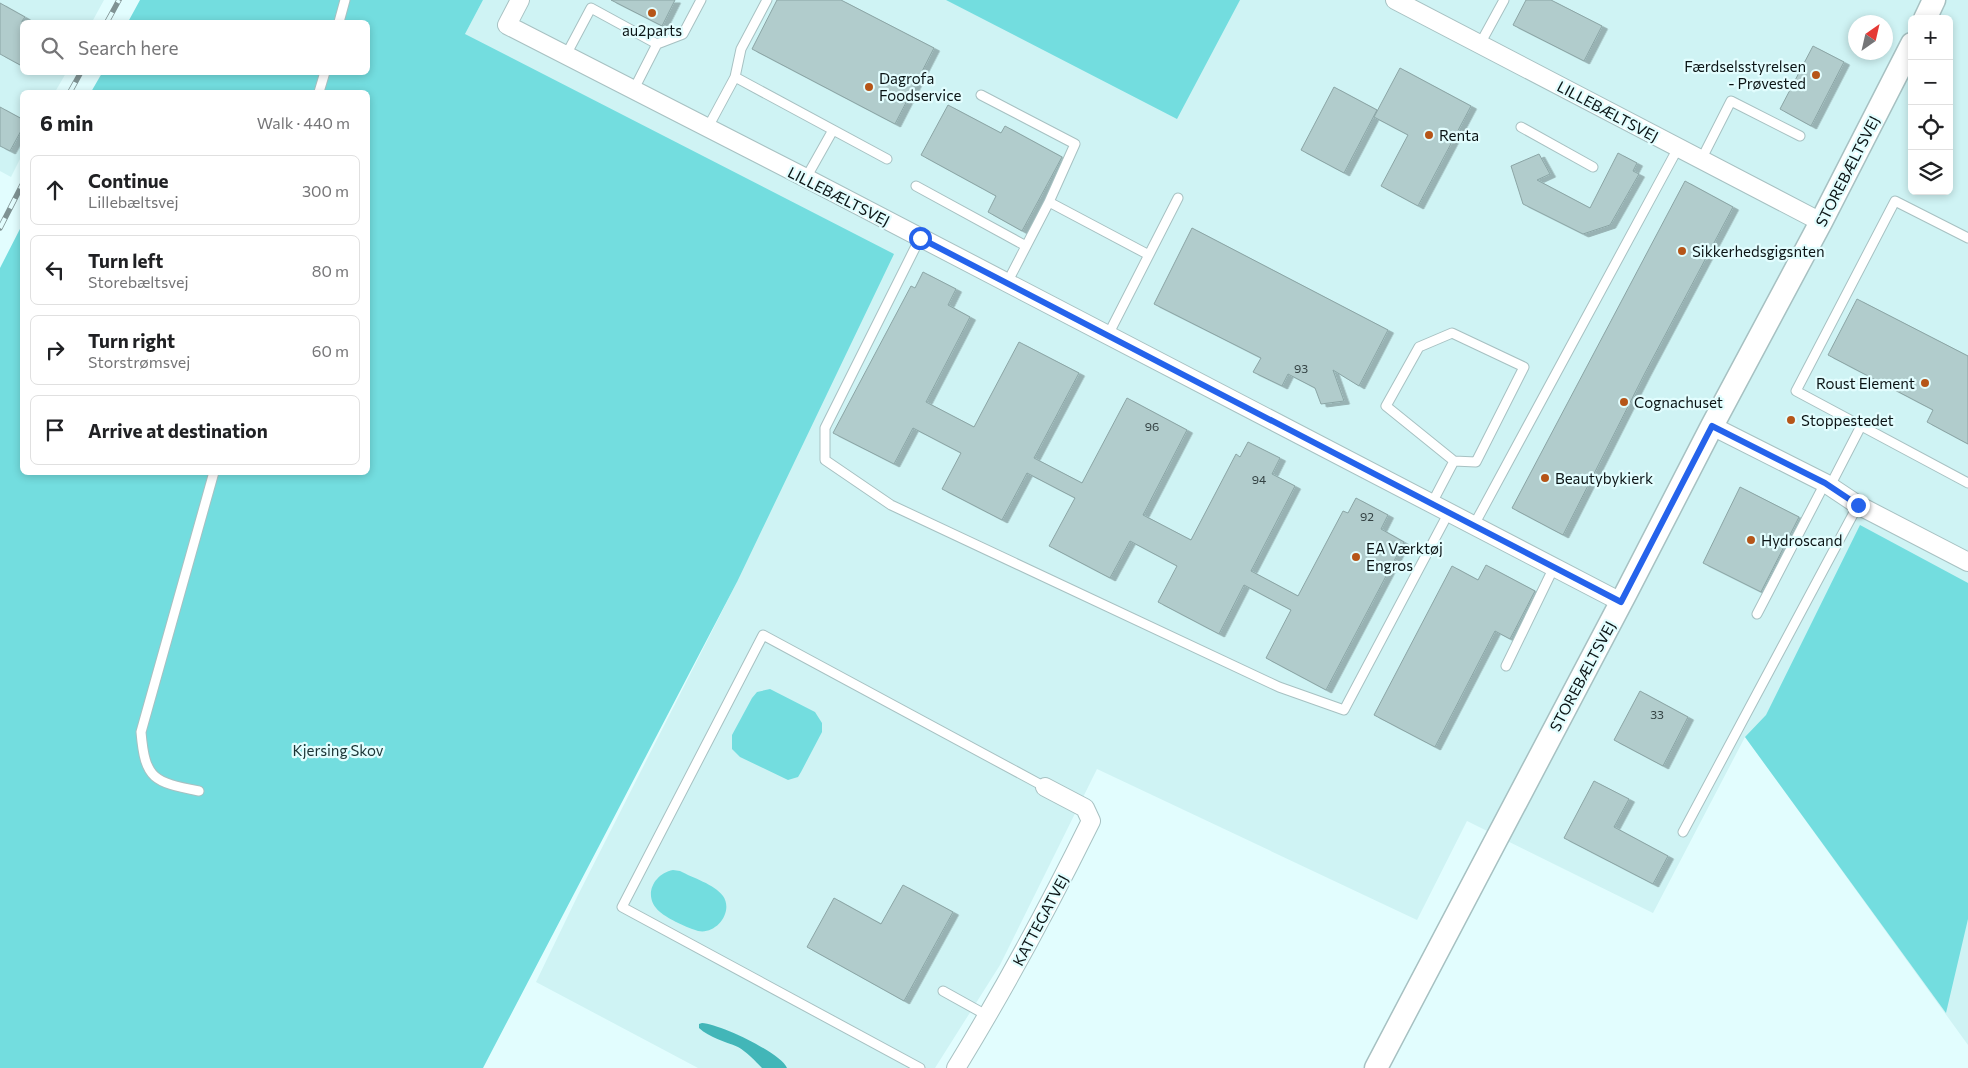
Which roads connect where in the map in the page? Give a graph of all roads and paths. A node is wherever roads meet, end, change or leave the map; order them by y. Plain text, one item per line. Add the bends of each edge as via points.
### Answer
1 (345, 0) edge
2 (520, 0) edge
3 (701, 0) edge
4 (767, 0) edge
5 (1395, 0) edge
6 (1504, 0) edge
7 (1934, 0) edge
8 (1927, 15) edge
9 (340, 20) edge
10 (657, 44) junction
11 (1480, 44) junction
12 (1908, 52) edge
13 (566, 55) junction
14 (324, 75) edge
15 (735, 78) junction
16 (320, 90) edge
17 (633, 91) junction
18 (981, 95) dead end
19 (1521, 127) dead end
20 (707, 129) junction
21 (833, 130) junction
22 (1800, 136) dead end
23 (1678, 148) junction
24 (887, 160) dead end
25 (1701, 160) junction
26 (1593, 167) dead end
27 (806, 178) junction
28 (916, 186) dead end
29 (1178, 198) dead end
30 (1049, 202) junction
31 (1821, 222) junction
32 (920, 238) junction
33 (1968, 238) edge
34 (1026, 246) junction
35 (1149, 255) junction
36 (1007, 283) junction
37 (1108, 335) junction
38 (1712, 426) junction
39 (1861, 426) junction
40 (1454, 461) junction
41 (213, 475) edge
42 (1827, 484) junction
43 (1968, 484) edge
44 (1432, 503) junction
45 (1858, 505) junction
46 (1449, 512) junction
47 (1474, 525) junction
48 (1968, 562) edge
49 (1554, 567) junction
50 (1621, 602) junction
51 (1758, 614) dead end
52 (1506, 666) dead end
53 (1045, 787) joint
54 (199, 791) dead end
55 (1683, 832) dead end
56 (943, 991) dead end
57 (988, 1016) junction
58 (920, 1068) edge
59 (956, 1068) edge
60 (1376, 1068) edge

1 - 9 lane
2 - 13 street, LILLEBÆLTSVEJ via 507,25
3 - 10 lane via 683,34
4 - 15 lane via 741,49
5 - 11 street, LILLEBÆLTSVEJ
6 - 11 lane
7 - 8 street
10 - 13 lane via 591,8
10 - 17 lane
11 - 23 street, LILLEBÆLTSVEJ
12 - 31 street, STOREBÆLTSVEJ
13 - 17 street, LILLEBÆLTSVEJ
14 - 16 lane
15 - 20 lane
15 - 21 lane
17 - 20 street, LILLEBÆLTSVEJ
18 - 30 lane via 1075,144
19 - 26 lane
20 - 27 street, LILLEBÆLTSVEJ
21 - 24 lane
21 - 27 lane
22 - 25 lane via 1731,101
23 - 25 street, LILLEBÆLTSVEJ
23 - 47 lane
25 - 31 street, LILLEBÆLTSVEJ
27 - 32 street, LILLEBÆLTSVEJ
28 - 34 lane
29 - 35 lane
30 - 34 lane
30 - 35 lane
31 - 38 street, STOREBÆLTSVEJ
32 - 36 street, LILLEBÆLTSVEJ
32 - 46 lane via 825,428 825,460 891,505 1278,687 1344,710
33 - 39 lane via 1895,201 1796,391
34 - 36 lane
35 - 37 lane
36 - 37 street, LILLEBÆLTSVEJ
37 - 44 street, LILLEBÆLTSVEJ
38 - 42 street
38 - 50 street, STOREBÆLTSVEJ
39 - 42 lane
39 - 43 lane
40 - 40 lane via 1476,462 1524,367 1452,333 1419,347 1386,406
40 - 44 lane
41 - 54 lane via 141,732 149,770 157,778
42 - 45 street
42 - 51 lane
44 - 46 street, LILLEBÆLTSVEJ
45 - 48 street
45 - 55 lane
46 - 47 street, LILLEBÆLTSVEJ
47 - 49 street, LILLEBÆLTSVEJ
49 - 50 street, LILLEBÆLTSVEJ
49 - 52 lane
50 - 60 street, STOREBÆLTSVEJ
53 - 57 street, KATTEGATVEJ via 1085,808 1091,821
53 - 58 lane via 764,635 622,906
56 - 57 lane
57 - 59 street, KATTEGATVEJ

